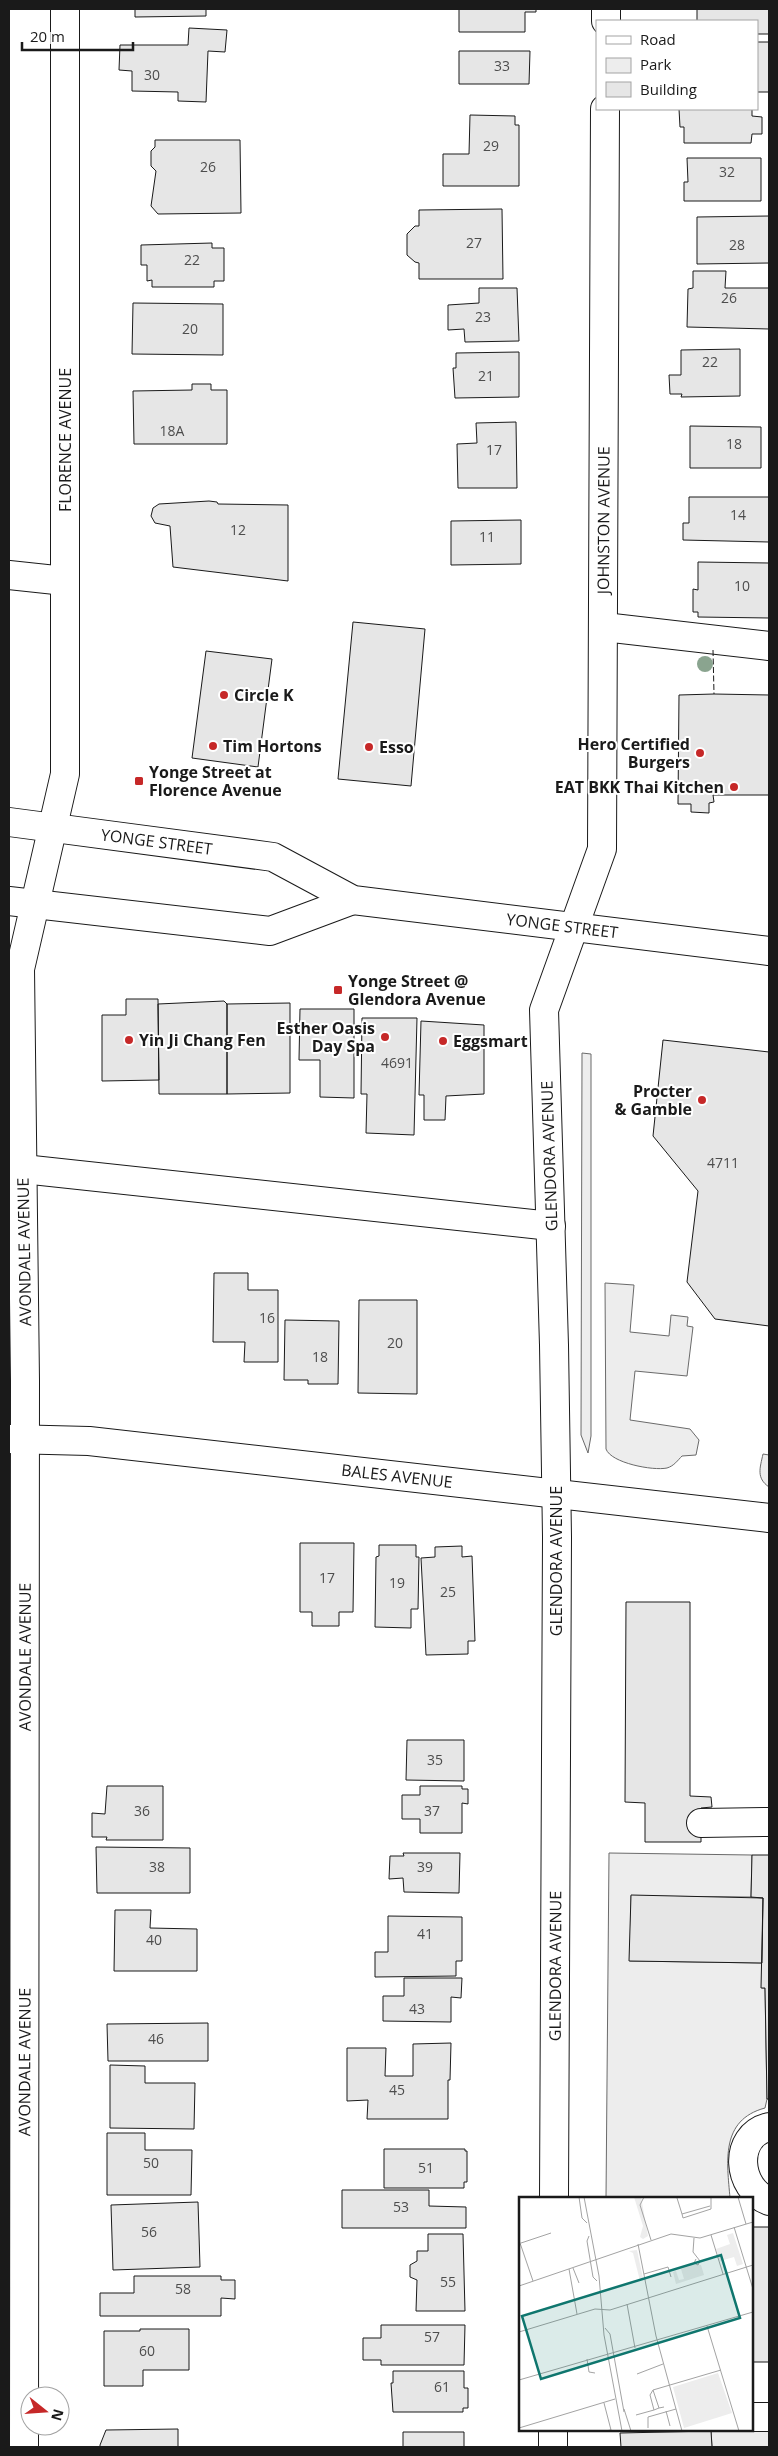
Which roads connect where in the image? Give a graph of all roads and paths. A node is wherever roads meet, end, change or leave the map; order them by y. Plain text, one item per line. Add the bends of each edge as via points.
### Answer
1 (64, 9) edge
2 (605, 110) edge
3 (9, 575) edge
4 (65, 581) junction
5 (604, 627) junction
6 (769, 646) edge
7 (9, 822) edge
8 (53, 827) junction
9 (43, 869) joint
10 (353, 900) junction
11 (22, 902) edge
12 (574, 928) junction
13 (769, 951) edge
14 (23, 1169) junction
15 (551, 1226) junction
16 (17, 1439) edge
17 (556, 1494) junction
18 (769, 1518) edge
19 (769, 1822) edge
20 (701, 1823) dead end
21 (16, 2063) edge
22 (769, 2127) edge
23 (554, 2197) edge
24 (769, 2201) edge
25 (753, 2417) edge
26 (769, 2417) edge
27 (554, 2431) edge
28 (24, 2447) edge
29 (553, 2447) edge

1 - 4 street, FLORENCE AVENUE
2 - 5 street, JOHNSTON AVENUE
3 - 4 street
4 - 8 street, FLORENCE AVENUE via 65,774
5 - 6 street
5 - 12 street, JOHNSTON AVENUE via 602,849
7 - 8 street, YONGE STREET
8 - 9 street, FLORENCE AVENUE
8 - 10 street, YONGE STREET via 273,857
9 - 11 street, AVONDALE AVENUE
10 - 11 street, YONGE STREET via 270,931
10 - 12 street, YONGE STREET
11 - 14 street, AVONDALE AVENUE
12 - 13 street, YONGE STREET
12 - 15 street, GLENDORA AVENUE via 544,1010
14 - 15 street
14 - 16 street, AVONDALE AVENUE
15 - 17 street, GLENDORA AVENUE
16 - 17 street, BALES AVENUE via 90,1441
16 - 21 street, AVONDALE AVENUE
17 - 18 street, BALES AVENUE
17 - 23 street, GLENDORA AVENUE
19 - 20 street
21 - 28 street, AVONDALE AVENUE
22 - 24 street via 752,2138 744,2150 742,2166 754,2192
25 - 26 street
27 - 29 street

